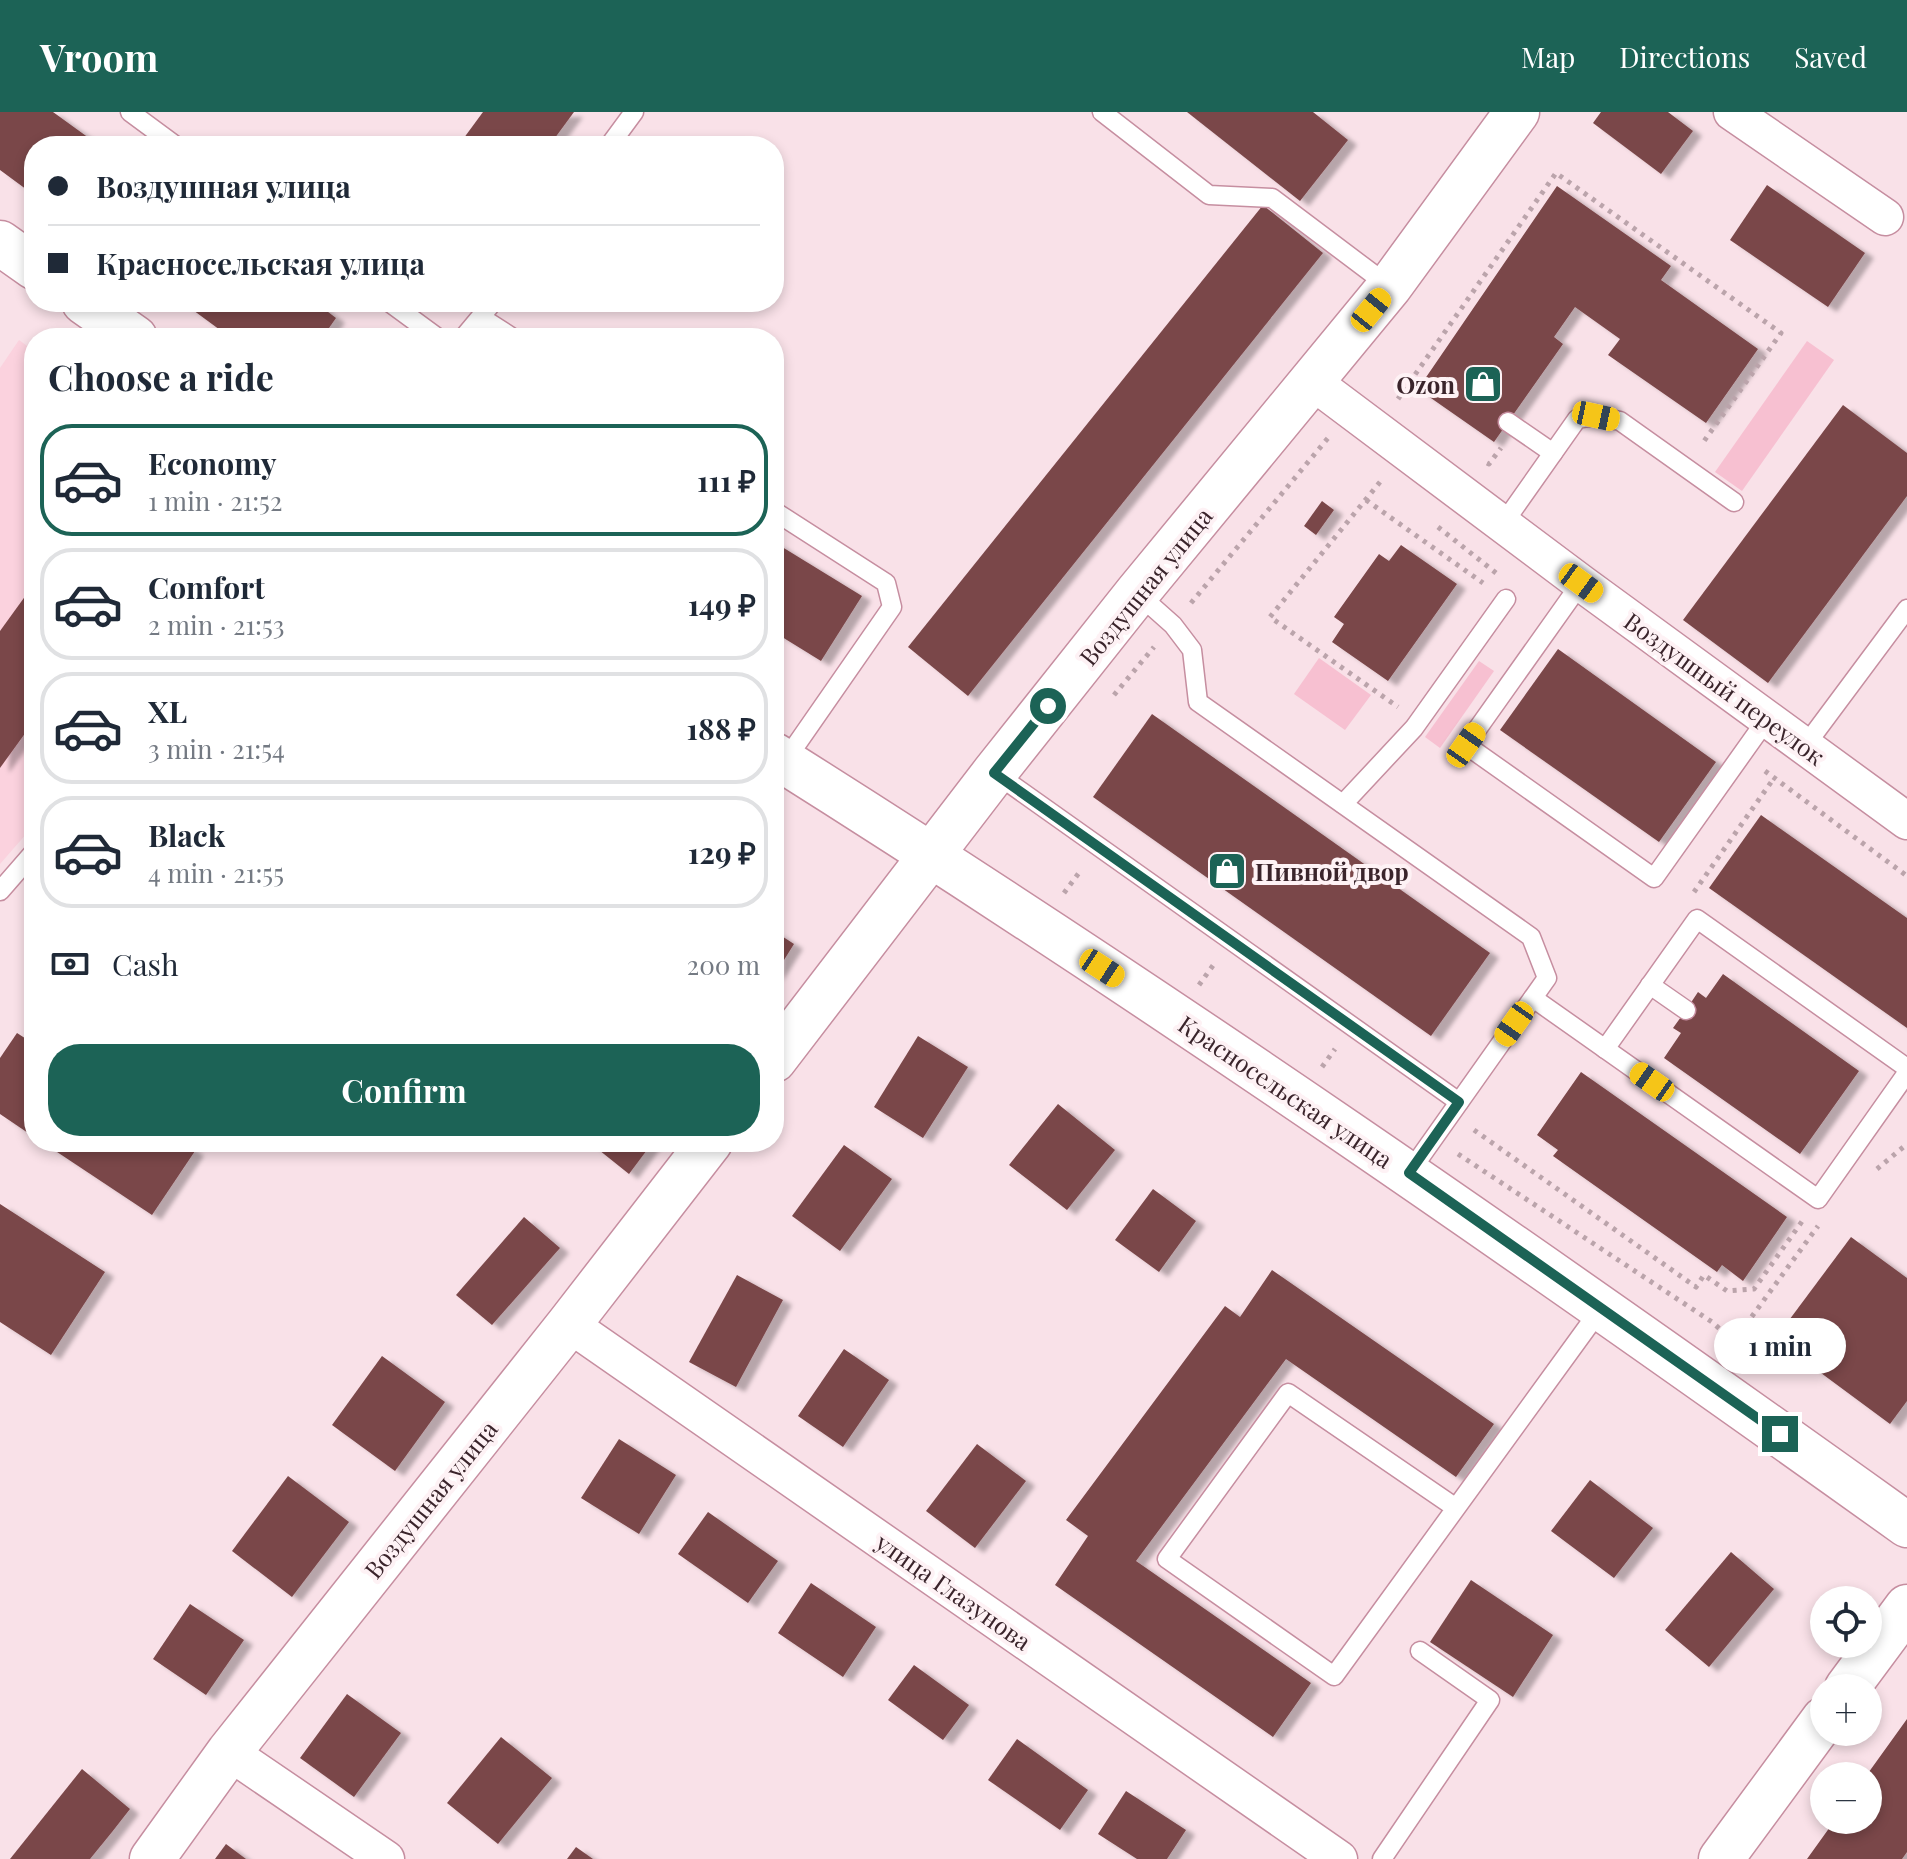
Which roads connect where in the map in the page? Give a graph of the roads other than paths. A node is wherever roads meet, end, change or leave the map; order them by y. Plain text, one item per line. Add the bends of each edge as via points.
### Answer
1 (130, 112) edge
2 (634, 112) edge
3 (1102, 112) edge
4 (1517, 112) edge
5 (1732, 112) edge
6 (162, 136) edge
7 (616, 136) edge
8 (1885, 217) dead end
9 (1390, 286) junction
10 (98, 312) edge
11 (403, 312) edge
12 (486, 312) edge
13 (482, 318) junction
14 (121, 328) edge
15 (424, 328) edge
16 (472, 328) edge
17 (498, 328) edge
18 (1313, 382) junction
19 (1512, 424) road end
20 (1553, 453) junction
21 (1734, 502) dead end
22 (784, 517) edge
23 (1503, 524) junction
24 (1581, 583) junction
25 (1137, 593) junction
26 (1506, 599) road end
27 (1907, 609) edge
28 (1767, 719) junction
29 (1805, 746) junction
30 (784, 751) edge
31 (784, 761) edge
32 (994, 773) junction
33 (1343, 804) junction
34 (1907, 821) edge
35 (932, 855) junction
36 (24, 863) edge
37 (0, 891) edge
38 (1650, 985) junction
39 (1533, 998) junction
40 (1686, 1010) dead end
41 (784, 1047) edge
42 (1605, 1049) junction
43 (1907, 1071) edge
44 (1455, 1108) junction
45 (702, 1152) edge
46 (1409, 1173) junction
47 (1602, 1307) junction
48 (569, 1324) junction
49 (1456, 1508) junction
50 (1907, 1525) edge
51 (1907, 1607) edge
52 (1420, 1651) dead end
53 (1857, 1674) edge
54 (1810, 1738) edge
55 (229, 1752) junction
56 (152, 1859) edge
57 (386, 1859) edge
58 (1339, 1859) edge
59 (1382, 1859) edge
60 (1721, 1859) edge

1 - 6 lane
2 - 7 lane
3 - 9 lane via 1209,195 1272,198
4 - 9 street, Воздушная улица
5 - 8 street
9 - 18 street, Воздушная улица
10 - 14 street
11 - 15 lane
12 - 13 lane
13 - 16 lane
13 - 17 lane
18 - 23 street, Воздушный переулок
18 - 25 street, Воздушная улица
19 - 20 lane
20 - 21 lane via 1577,419 1620,421
20 - 23 lane
22 - 30 lane via 886,583 892,607
23 - 24 street, Воздушный переулок
24 - 28 street, Воздушный переулок
24 - 28 lane via 1466,745 1654,878
25 - 32 street, Воздушная улица
25 - 33 lane via 1192,650 1198,702
26 - 33 lane via 1419,722
27 - 29 lane
28 - 29 street, Воздушный переулок
29 - 34 street, Воздушный переулок
31 - 35 street, Красносельская улица
32 - 35 street, Воздушная улица
32 - 44 lane
33 - 39 lane via 1531,937 1547,978
35 - 41 street, Воздушная улица
35 - 46 street, Красносельская улица
36 - 37 lane
38 - 40 lane
38 - 42 lane
38 - 43 lane via 1697,919
39 - 42 lane
39 - 44 lane
42 - 43 lane via 1818,1199
44 - 46 lane
45 - 48 street, Воздушная улица
46 - 47 street, Красносельская улица
47 - 49 lane
47 - 50 street, Красносельская улица
48 - 55 street, Воздушная улица
48 - 58 street, улица Глазунова
49 - 49 lane via 1334,1676 1167,1559 1288,1393
51 - 53 street
52 - 59 lane via 1490,1700
54 - 60 street
55 - 56 street, Воздушная улица
55 - 57 street

